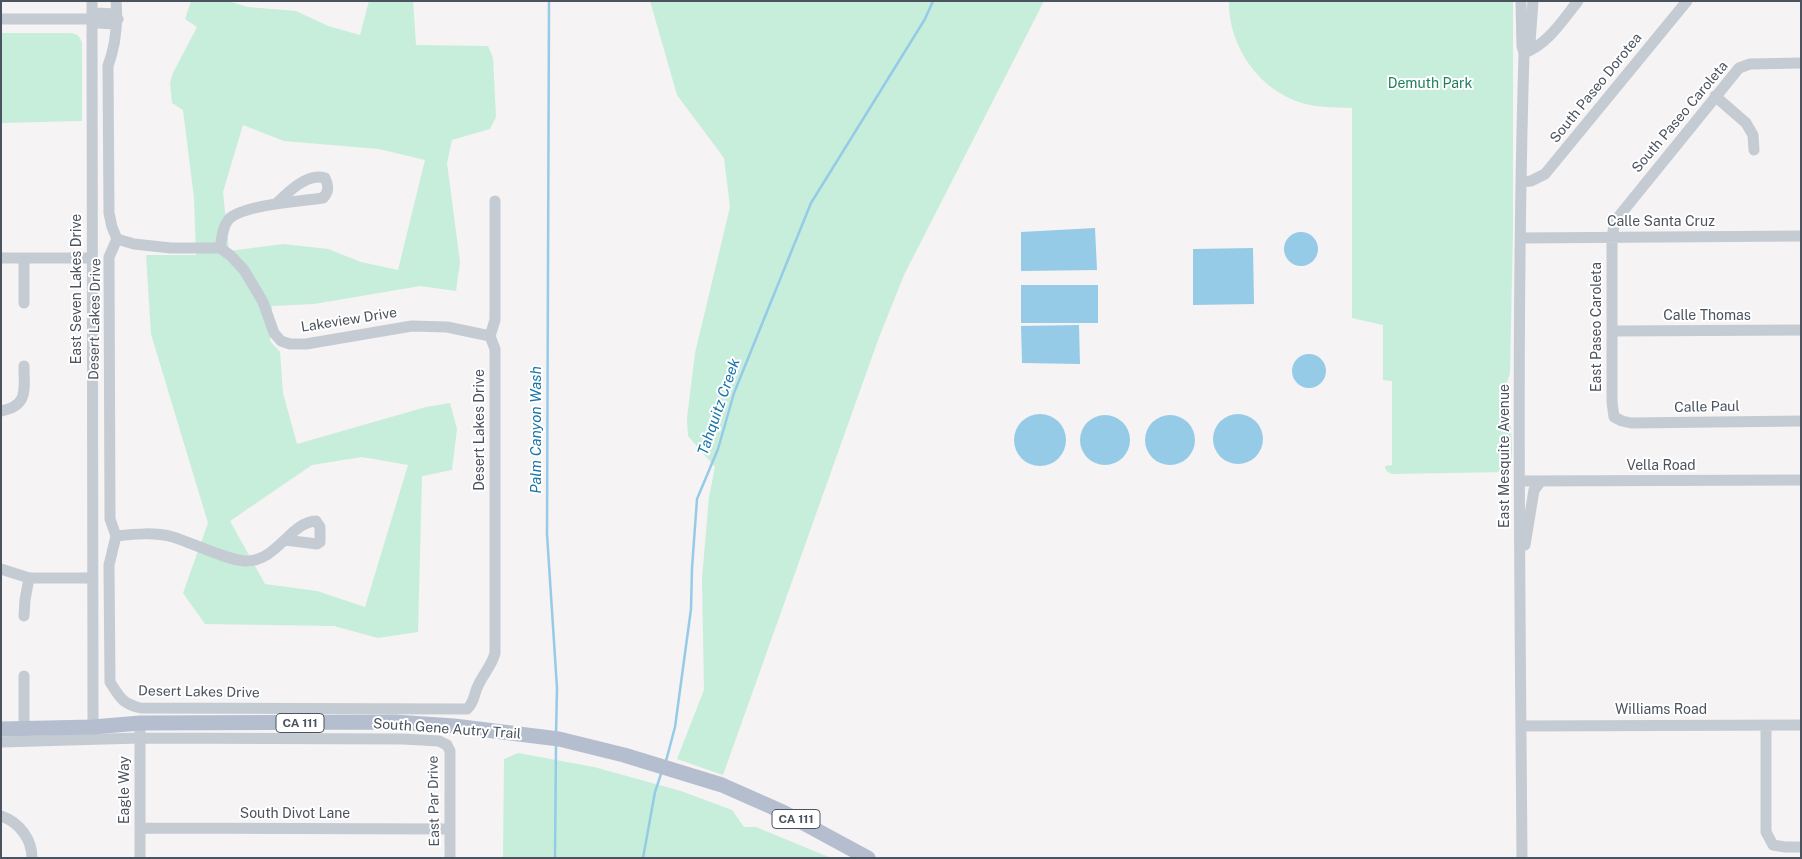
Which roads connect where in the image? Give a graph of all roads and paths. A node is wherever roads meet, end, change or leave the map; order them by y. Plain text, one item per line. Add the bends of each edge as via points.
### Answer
1 (92, 1) edge
2 (116, 1) edge
3 (1521, 1) edge
4 (1533, 1) edge
5 (1578, 1) edge
6 (1687, 1) edge
7 (1, 19) edge
8 (95, 21) junction
9 (116, 21) junction
10 (1524, 53) junction
11 (1801, 63) edge
12 (1715, 96) junction
13 (1754, 150) dead end
14 (1521, 182) junction
15 (495, 201) dead end
16 (276, 204) dead end
17 (1801, 236) edge
18 (1612, 237) junction
19 (1521, 238) junction
20 (117, 239) junction
21 (220, 248) junction
22 (1, 258) edge
23 (24, 258) junction
24 (92, 258) junction
25 (24, 303) dead end
26 (1801, 330) edge
27 (1613, 331) junction
28 (490, 336) junction
29 (24, 366) dead end
30 (1, 411) edge
31 (1614, 417) joint
32 (1801, 421) edge
33 (1801, 480) edge
34 (1520, 481) junction
35 (1541, 481) junction
36 (116, 536) junction
37 (285, 540) dead end
38 (1521, 561) junction
39 (1, 568) edge
40 (28, 578) junction
41 (92, 578) junction
42 (24, 616) dead end
43 (24, 676) dead end
44 (1766, 725) junction
45 (1801, 725) edge
46 (1521, 726) junction
47 (93, 727) junction
48 (24, 728) junction
49 (1, 729) edge
50 (140, 731) junction
51 (1, 742) edge
52 (447, 745) joint
53 (1, 816) edge
54 (140, 828) junction
55 (450, 829) junction
56 (1801, 847) edge
57 (32, 858) edge
58 (140, 858) edge
59 (450, 858) edge
60 (868, 858) edge
61 (1522, 858) edge

1 - 8 street, East Seven Lakes Drive
2 - 9 street
3 - 10 street, East Mesquite Avenue
4 - 10 street, East Mesquite Avenue via 1530,43
5 - 10 street via 1546,41
6 - 14 street, South Paseo Dorotea via 1545,174 1531,182
7 - 8 street
8 - 9 street via 97,13 115,14
8 - 24 street, East Seven Lakes Drive
9 - 20 street via 114,49 108,66 110,213
10 - 14 street, East Mesquite Avenue
11 - 12 street, South Paseo Caroleta via 1750,64 1739,68
12 - 13 street via 1746,122 1753,135
12 - 18 street, South Paseo Caroleta via 1615,221
14 - 19 street, East Mesquite Avenue
15 - 28 street, Desert Lakes Drive via 495,320
16 - 21 street via 230,219 223,230
17 - 18 street, Calle Santa Cruz
18 - 19 street, Calle Santa Cruz
18 - 27 street, East Paseo Caroleta
19 - 34 street, East Mesquite Avenue
20 - 21 street via 171,248
20 - 36 street, Desert Lakes Drive via 109,257 110,518
21 - 28 street, Lakeview Drive via 244,270 263,302 274,333 281,341 290,344 412,326 447,327
22 - 23 street
23 - 24 street
23 - 25 street
24 - 41 street, East Seven Lakes Drive
26 - 27 street, Calle Thomas
27 - 31 street, East Paseo Caroleta
28 - 36 street, Desert Lakes Drive via 495,349 496,653 468,709 141,708 129,705 110,682 110,565
29 - 30 street via 24,396 18,405
31 - 32 street, Calle Paul via 1631,423
33 - 35 street, Vella Road
34 - 35 street, Vella Road
34 - 38 street, East Mesquite Avenue
35 - 38 street via 1534,490 1528,538
36 - 37 street via 154,534 171,537 244,561 258,559
38 - 46 street, East Mesquite Avenue
39 - 40 street
40 - 41 street
40 - 42 street
41 - 47 street, East Seven Lakes Drive
43 - 48 street
44 - 45 street, Williams Road
44 - 46 street, Williams Road
44 - 56 street via 1766,832 1773,845
46 - 61 street, East Mesquite Avenue
47 - 48 main road, South Gene Autry Trail / CA 111
47 - 50 main road, South Gene Autry Trail / CA 111
48 - 49 main road, South Gene Autry Trail / CA 111
50 - 51 street, South Gene Autry Trail
50 - 52 street, South Gene Autry Trail via 403,739 439,741
50 - 54 street, Eagle Way
50 - 60 main road, South Gene Autry Trail / CA 111 via 396,722 507,732 588,745 722,786 783,812
52 - 55 street, East Par Drive via 450,751
53 - 57 street via 21,828
54 - 55 street, South Divot Lane
54 - 58 street, Eagle Way
55 - 59 street, East Par Drive

